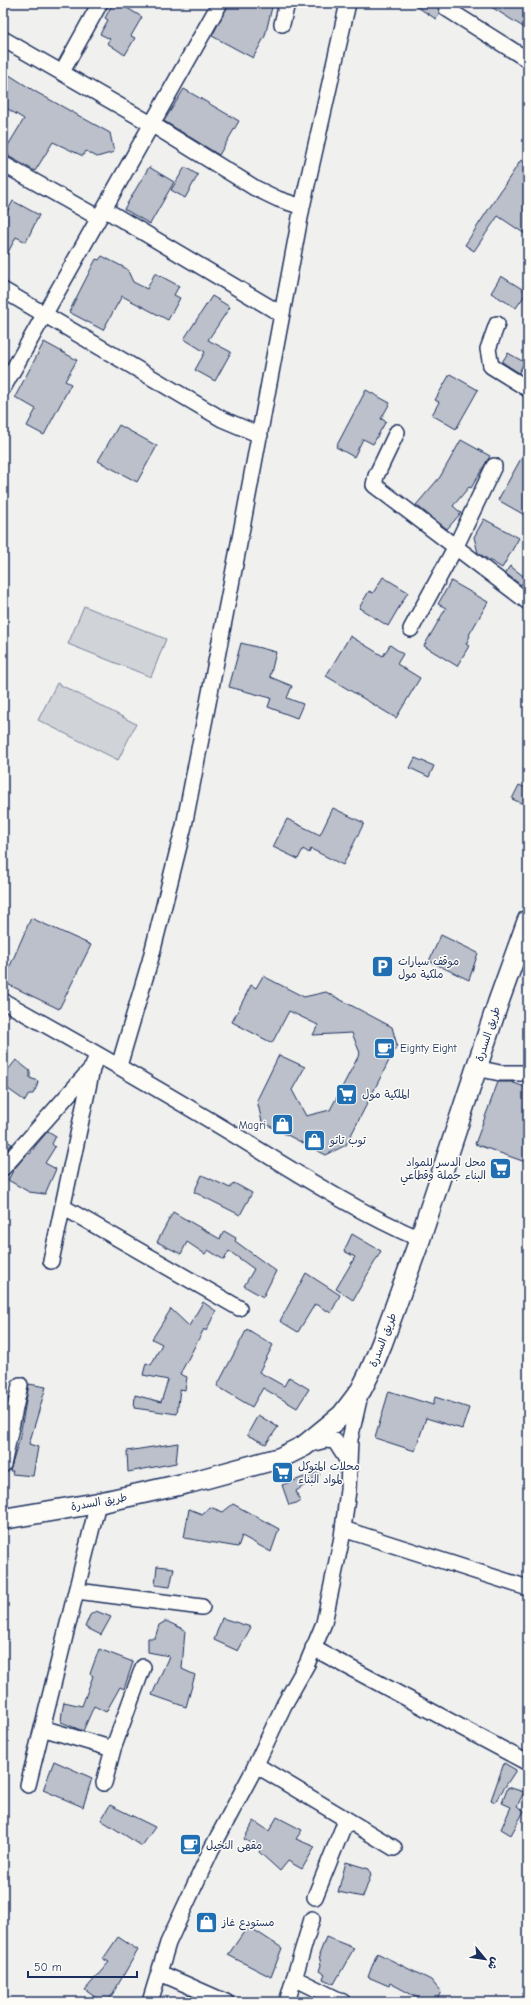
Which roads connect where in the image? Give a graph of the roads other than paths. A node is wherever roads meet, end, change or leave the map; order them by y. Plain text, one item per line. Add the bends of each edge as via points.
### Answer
1 (100, 3) edge
2 (220, 3) edge
3 (287, 3) edge
4 (348, 3) edge
5 (447, 9) dead end
6 (282, 24) dead end
7 (4, 42) edge
8 (528, 60) edge
9 (62, 72) junction
10 (153, 125) junction
11 (3, 164) edge
12 (302, 207) junction
13 (102, 214) junction
14 (3, 290) edge
15 (45, 314) junction
16 (281, 314) junction
17 (497, 324) dead end
18 (3, 388) edge
19 (528, 389) edge
20 (397, 432) dead end
21 (260, 435) junction
22 (494, 466) dead end
23 (456, 546) junction
24 (528, 602) edge
25 (411, 629) dead end
26 (528, 920) edge
27 (3, 1001) edge
28 (97, 1054) junction
29 (119, 1066) junction
30 (476, 1068) junction
31 (92, 1069) junction
32 (528, 1073) edge
33 (3, 1168) edge
34 (63, 1207) junction
35 (420, 1239) junction
36 (51, 1261) dead end
37 (239, 1308) dead end
38 (20, 1385) dead end
39 (361, 1390) junction
40 (304, 1446) junction
41 (349, 1463) junction
42 (3, 1464) edge
43 (98, 1503) junction
44 (3, 1518) edge
45 (343, 1529) junction
46 (528, 1588) edge
47 (77, 1591) junction
48 (202, 1607) dead end
49 (314, 1648) junction
50 (143, 1667) dead end
51 (42, 1728) junction
52 (113, 1749) junction
53 (528, 1763) edge
54 (256, 1765) junction
55 (104, 1783) dead end
56 (28, 1785) dead end
57 (346, 1820) junction
58 (394, 1848) dead end
59 (315, 1897) dead end
60 (312, 1918) dead end
61 (160, 1973) junction
62 (294, 1978) junction
63 (150, 2002) edge
64 (226, 2002) edge
65 (287, 2002) edge
66 (343, 2002) edge

1 - 9 street
2 - 10 street
3 - 6 street
4 - 12 street
5 - 8 street
7 - 9 street
9 - 10 street
10 - 12 street via 255,188
10 - 13 street
11 - 13 street
12 - 16 street
13 - 15 street
13 - 16 street
14 - 15 street
15 - 18 street
15 - 21 street via 222,419
16 - 21 street
17 - 19 street via 488,349 491,366
20 - 23 street via 374,485
21 - 29 street via 184,826 150,961
22 - 23 street
23 - 24 street
23 - 25 street
26 - 30 main road, طريق السدرة
27 - 28 street
28 - 29 street
28 - 31 street
29 - 35 street via 318,1185
30 - 32 street via 500,1073
30 - 35 main road, طريق السدرة
31 - 33 street
31 - 34 street
34 - 36 street
34 - 37 street
35 - 39 main road, طريق السدرة via 382,1343
38 - 42 street
39 - 40 main road, طريق السدرة via 342,1415
39 - 41 street via 350,1439
40 - 41 street via 325,1440 335,1441
40 - 43 main road, طريق السدرة via 280,1458 192,1482
41 - 45 street
43 - 44 main road, طريق السدرة
43 - 47 street
45 - 46 street
45 - 49 street via 324,1623
47 - 48 street
47 - 51 street
49 - 53 street
49 - 54 street
50 - 52 street
51 - 52 street
51 - 56 street
52 - 55 street
54 - 57 street
54 - 61 street via 211,1850 168,1943
57 - 58 street
57 - 59 street
60 - 62 street
61 - 63 street
61 - 64 street
62 - 65 street
62 - 66 street

